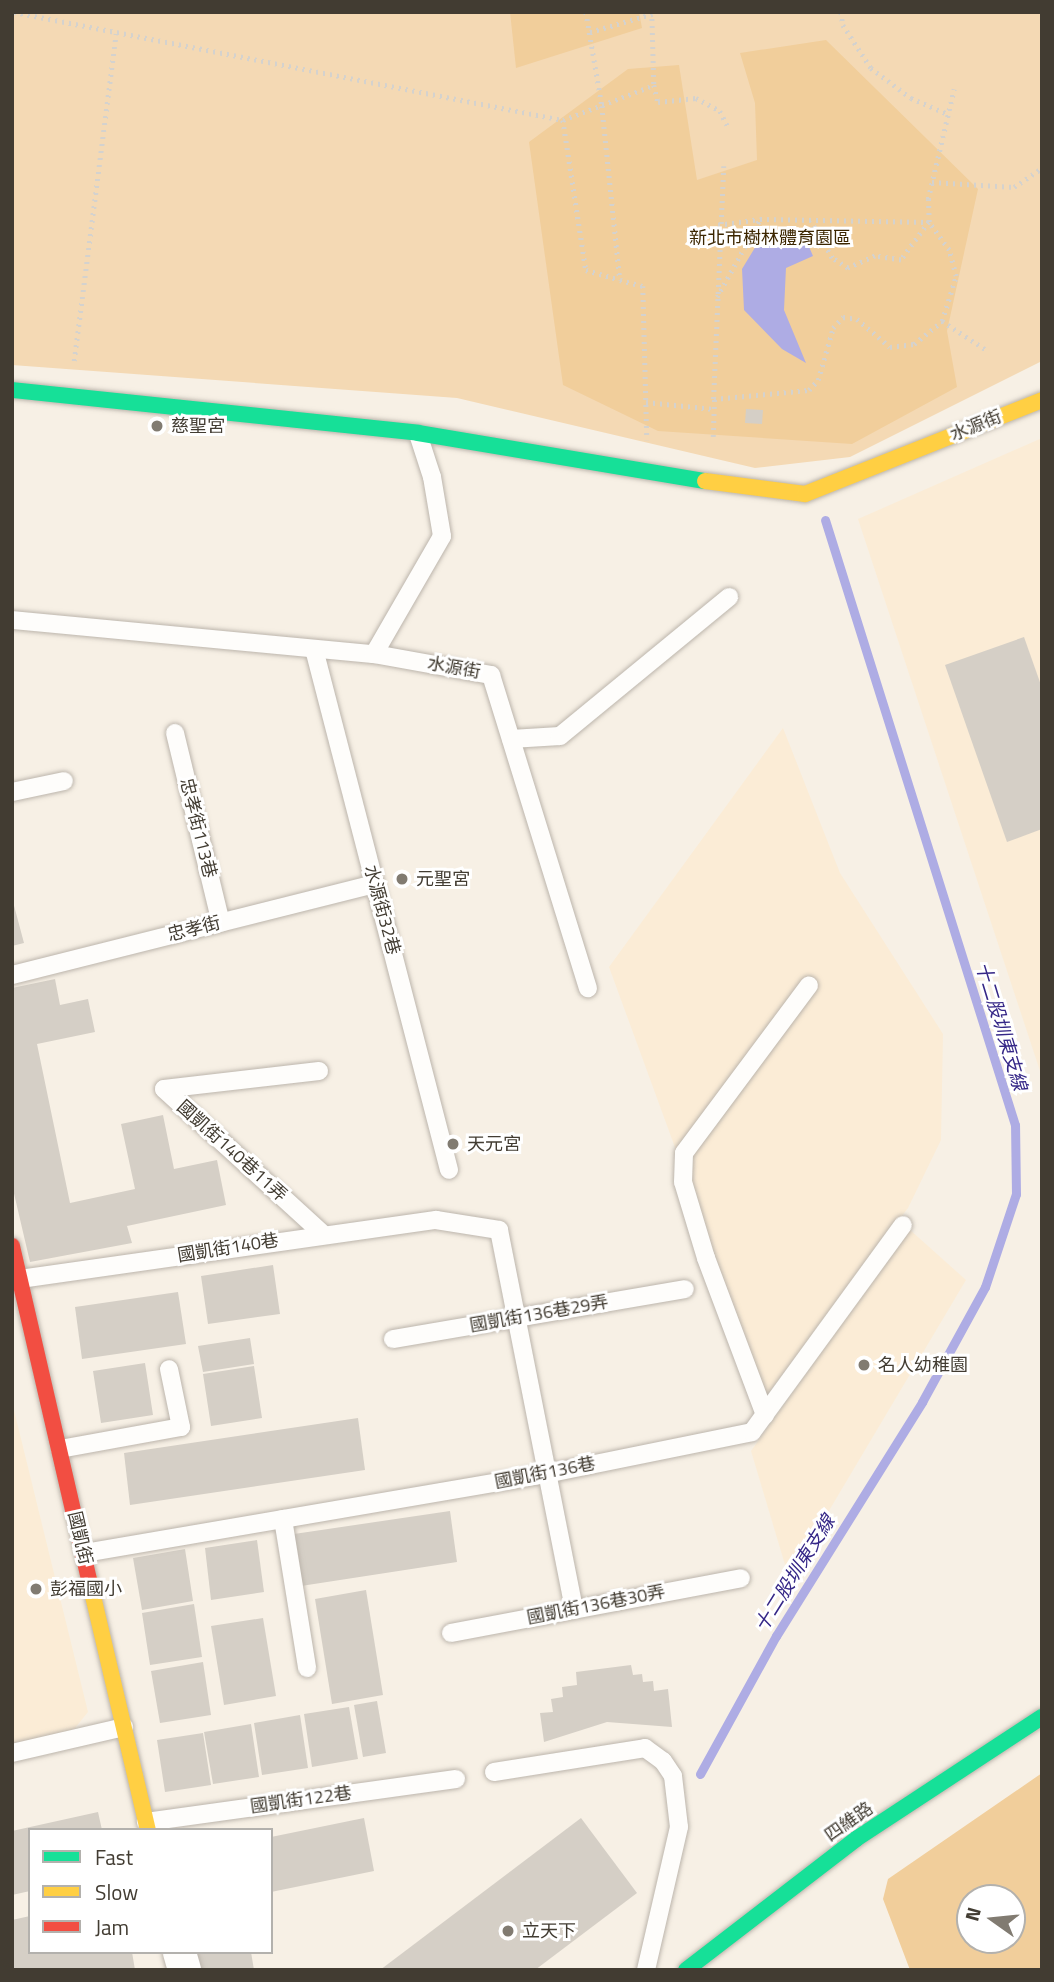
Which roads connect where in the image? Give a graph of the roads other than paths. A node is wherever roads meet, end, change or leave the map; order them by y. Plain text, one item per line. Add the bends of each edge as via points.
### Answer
1 (12, 390) edge
2 (1042, 400) edge
3 (418, 433) junction
4 (729, 597) dead end
5 (12, 620) edge
6 (314, 649) junction
7 (374, 654) junction
8 (175, 733) dead end
9 (511, 739) junction
10 (64, 781) dead end
11 (12, 792) edge
12 (375, 884) junction
13 (221, 923) junction
14 (12, 975) edge
15 (809, 985) dead end
16 (588, 988) dead end
17 (319, 1071) dead end
18 (449, 1170) dead end
19 (902, 1225) dead end
20 (323, 1234) junction
21 (12, 1246) edge
22 (20, 1279) junction
23 (685, 1289) dead end
24 (515, 1318) junction
25 (393, 1339) dead end
26 (169, 1369) dead end
27 (765, 1415) junction
28 (60, 1449) junction
29 (546, 1474) junction
30 (283, 1519) junction
31 (84, 1553) junction
32 (741, 1578) dead end
33 (574, 1609) junction
34 (451, 1633) dead end
35 (307, 1668) dead end
36 (1042, 1717) edge
37 (124, 1727) junction
38 (12, 1753) edge
39 (494, 1772) dead end
40 (456, 1779) dead end
41 (147, 1826) edge
42 (646, 1970) edge
43 (686, 1970) edge

1 - 3 street, 水源街
2 - 3 street, 水源街 via 805,494 648,473
3 - 7 lane via 432,477 442,536
4 - 9 lane via 560,736
5 - 6 lane
6 - 7 lane
6 - 12 lane, 水源街32巷
7 - 9 lane, 水源街 via 491,675
8 - 13 lane, 忠孝街113巷
9 - 16 lane, 水源街
10 - 11 lane
12 - 13 lane, 忠孝街
12 - 18 lane, 水源街32巷
13 - 14 lane, 忠孝街
15 - 27 lane via 684,1153 683,1182 706,1258
17 - 20 lane, 國凱街140巷11弄 via 164,1089
19 - 27 lane, 國凱街136巷
20 - 22 lane, 國凱街140巷
20 - 24 lane, 國凱街140巷 via 436,1220 499,1230
21 - 22 street, 國凱街
22 - 28 street, 國凱街
23 - 24 lane, 國凱街136巷29弄
24 - 25 lane, 國凱街136巷29弄
24 - 29 lane
26 - 28 lane via 181,1427
27 - 29 lane, 國凱街136巷 via 752,1432
28 - 31 street, 國凱街
29 - 30 lane, 國凱街136巷
29 - 33 lane
30 - 31 lane, 國凱街136巷
30 - 35 lane
31 - 37 street, 國凱街
32 - 33 lane, 國凱街136巷30弄
33 - 34 lane, 國凱街136巷30弄
36 - 43 street, 四維路 via 856,1839
37 - 38 lane
37 - 41 street, 國凱街
39 - 42 lane via 645,1748 663,1761 673,1776 679,1827
40 - 41 lane, 國凱街122巷

